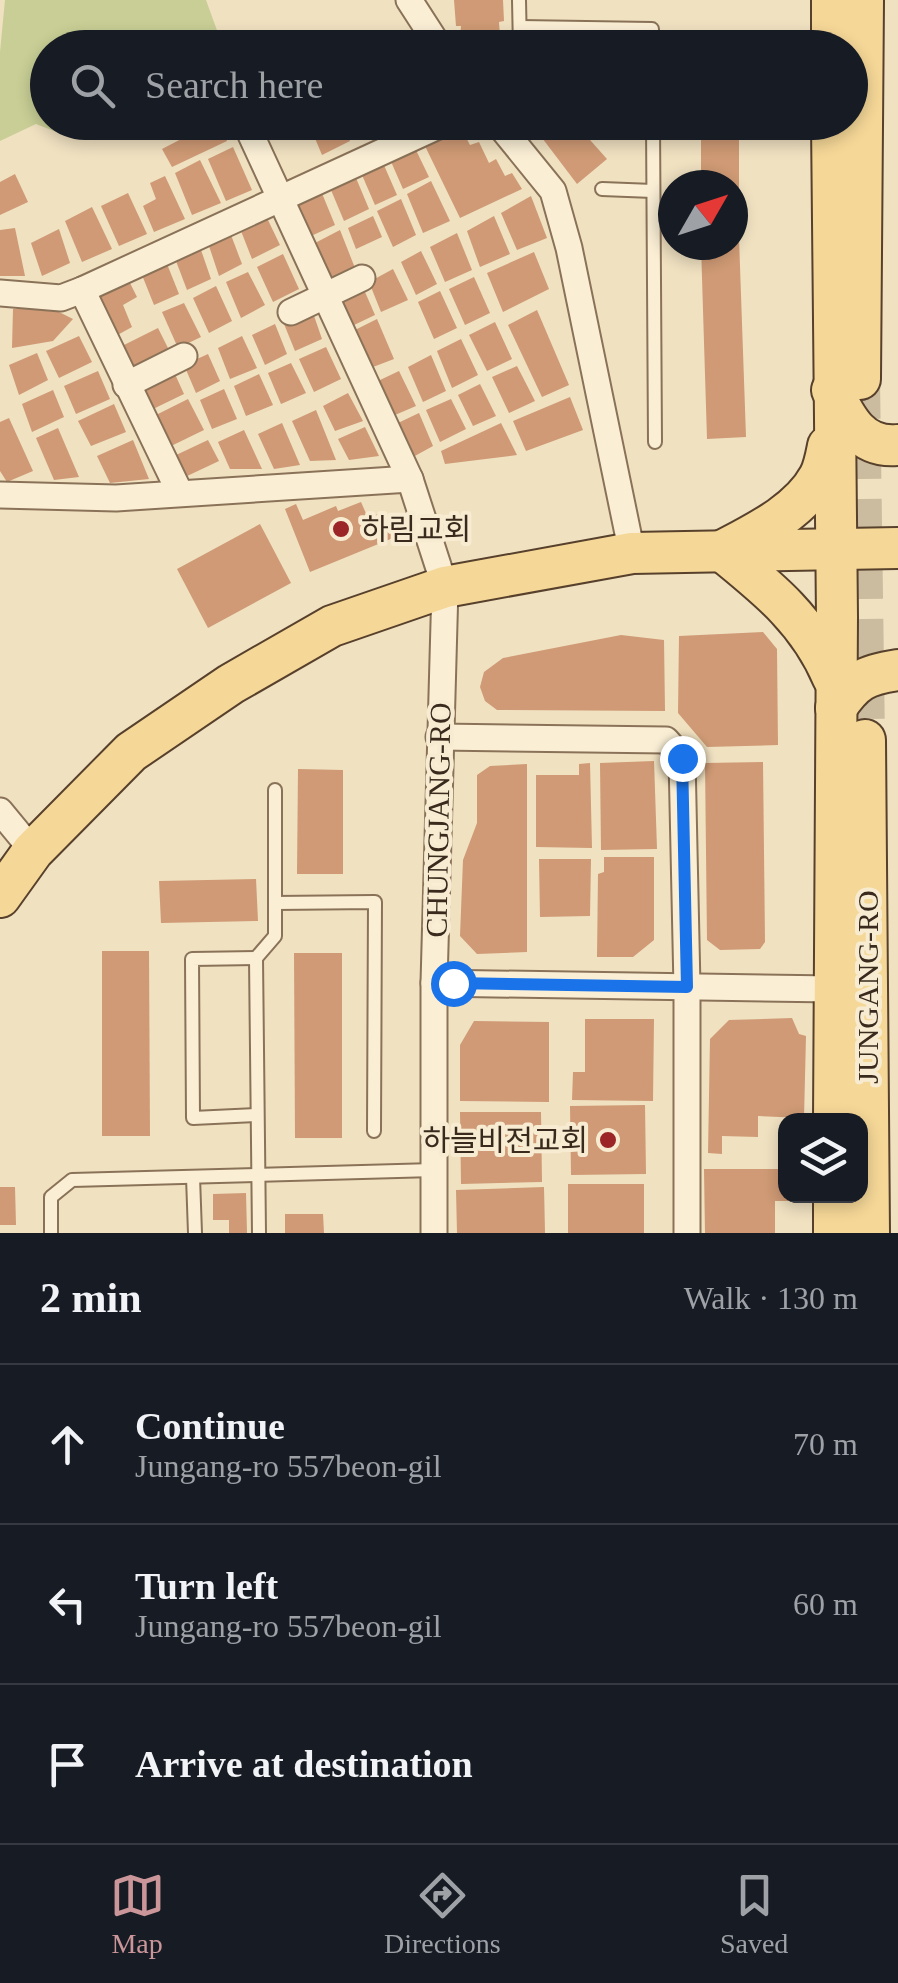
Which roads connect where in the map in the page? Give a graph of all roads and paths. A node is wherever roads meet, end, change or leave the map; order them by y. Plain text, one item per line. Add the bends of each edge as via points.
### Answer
1 (409, 0) edge
2 (519, 0) edge
3 (832, 0) edge
4 (863, 0) edge
5 (520, 27) joint
6 (428, 30) edge
7 (652, 30) edge
8 (832, 30) edge
9 (862, 30) edge
10 (254, 140) edge
11 (408, 140) edge
12 (512, 140) edge
13 (653, 140) edge
14 (833, 140) edge
15 (857, 140) edge
16 (602, 189) dead end
17 (653, 191) junction
18 (282, 199) junction
19 (362, 278) dead end
20 (82, 290) junction
21 (0, 293) edge
22 (326, 296) junction
23 (291, 312) dead end
24 (184, 356) dead end
25 (846, 384) junction
26 (126, 385) junction
27 (833, 431) junction
28 (655, 442) dead end
29 (898, 445) edge
30 (410, 479) junction
31 (180, 493) junction
32 (0, 494) edge
33 (835, 548) junction
34 (898, 548) edge
35 (722, 551) junction
36 (632, 553) junction
37 (445, 586) junction
38 (898, 670) edge
39 (836, 697) junction
40 (440, 737) junction
41 (865, 740) tunnel mouth
42 (275, 790) dead end
43 (0, 811) edge
44 (33, 851) junction
45 (0, 897) edge
46 (275, 904) junction
47 (256, 958) junction
48 (434, 983) junction
49 (687, 987) junction
50 (834, 989) junction
51 (834, 1113) edge
52 (258, 1115) junction
53 (374, 1131) dead end
54 (434, 1170) junction
55 (258, 1175) junction
56 (193, 1177) junction
57 (834, 1203) edge
58 (51, 1233) edge
59 (194, 1233) edge
60 (259, 1233) edge
61 (434, 1233) edge
62 (686, 1233) edge
63 (834, 1233) edge
64 (868, 1233) edge

1 - 6 street
2 - 5 lane
3 - 8 main road
4 - 9 main road
5 - 7 lane
10 - 18 street
11 - 18 street
12 - 36 street via 553,191
13 - 17 lane
14 - 25 main road
15 - 25 main road
16 - 17 lane
17 - 28 lane
18 - 20 street
18 - 22 street
19 - 22 street
20 - 21 street via 61,298
20 - 26 street
22 - 23 street
22 - 30 street
24 - 26 street
25 - 27 main road
25 - 29 main road via 849,424 871,443
26 - 31 street
27 - 33 main road
27 - 35 main road via 820,476 804,496 764,530
30 - 31 street
30 - 37 street
31 - 32 street
33 - 34 main road
33 - 35 main road
33 - 39 main road
35 - 36 main road
35 - 39 main road via 802,622 822,651
36 - 37 main road
37 - 40 street, CHUNGJANG-RO
37 - 44 main road via 332,626 231,684 131,752
38 - 39 main road via 872,674
39 - 50 main road
40 - 48 street, CHUNGJANG-RO
40 - 49 street via 666,740 682,758
41 - 64 main road, JUNGANG-RO
42 - 46 lane
43 - 44 street
44 - 45 main road
46 - 47 lane via 275,936
46 - 53 lane via 375,902
47 - 52 lane
47 - 52 lane via 192,959 193,1118
48 - 49 street
48 - 54 street, CHUNGJANG-RO
49 - 50 street
49 - 62 street
50 - 51 main road
52 - 55 lane
54 - 55 lane
54 - 61 street, CHUNGJANG-RO
55 - 56 lane
55 - 60 lane
56 - 58 lane via 72,1180 51,1197
56 - 59 lane
57 - 63 main road

